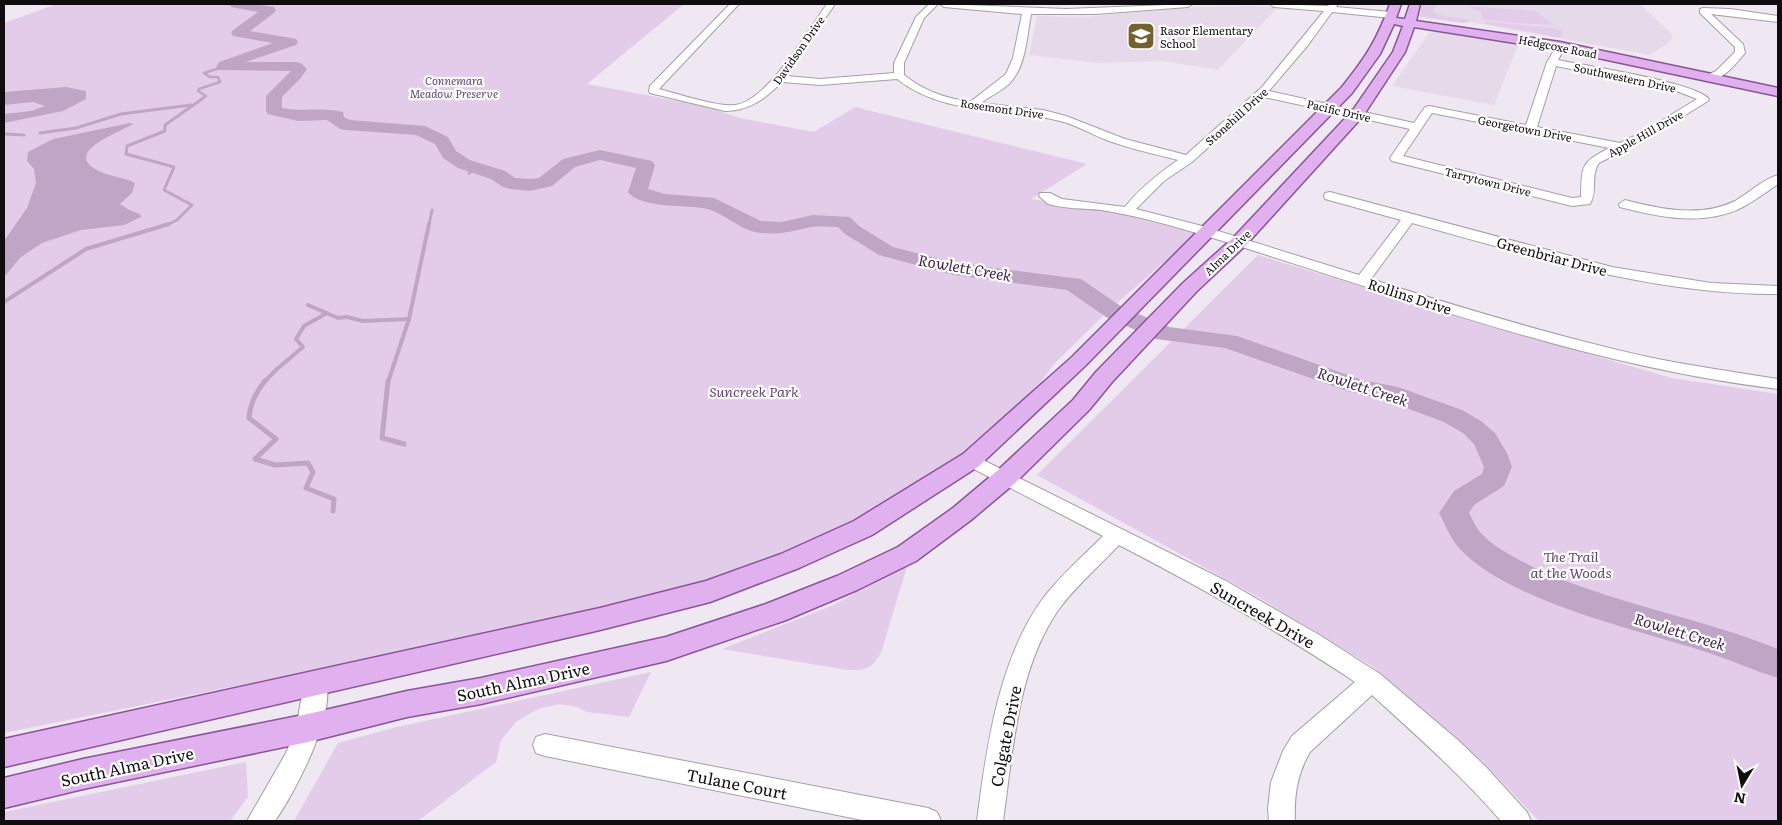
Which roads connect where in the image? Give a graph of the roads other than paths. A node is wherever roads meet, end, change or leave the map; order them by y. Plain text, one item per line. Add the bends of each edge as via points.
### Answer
1 (735, 4) edge
2 (831, 4) edge
3 (934, 4) edge
4 (944, 4) edge
5 (1188, 4) edge
6 (1274, 4) edge
7 (1415, 4) edge
8 (1334, 8) edge
9 (1027, 12) junction
10 (1392, 13) edge
11 (1778, 19) edge
12 (1411, 20) junction
13 (1562, 43) junction
14 (1552, 62) junction
15 (1368, 64) junction
16 (1389, 67) junction
17 (899, 76) junction
18 (1714, 76) junction
19 (779, 79) junction
20 (1778, 84) edge
21 (1264, 91) junction
22 (1778, 92) edge
23 (1697, 94) joint
24 (972, 106) junction
25 (1333, 106) junction
26 (1359, 112) junction
27 (1419, 124) junction
28 (1530, 128) junction
29 (1621, 147) junction
30 (1188, 159) junction
31 (1778, 179) edge
32 (1046, 196) dead end
33 (1330, 196) dead end
34 (1580, 202) joint
35 (1625, 204) dead end
36 (1128, 211) junction
37 (1409, 218) junction
38 (1208, 233) junction
39 (1239, 242) junction
40 (1362, 281) junction
41 (1778, 290) edge
42 (1778, 384) edge
43 (971, 460) junction
44 (1006, 477) junction
45 (1117, 534) junction
46 (1372, 682) junction
47 (316, 684) junction
48 (308, 728) junction
49 (545, 745) dead end
50 (4, 753) edge
51 (4, 793) edge
52 (260, 821) edge
53 (928, 821) edge
54 (990, 821) edge
55 (1282, 821) edge
56 (1518, 821) edge

1 - 19 street, Davidson Drive via 654,91 736,108 746,106 763,95
2 - 19 street, Davidson Drive
3 - 17 street via 920,17 899,63
4 - 9 street
5 - 9 street via 1094,13
6 - 8 street, Hedgcoxe Road
7 - 12 main road, Alma Drive
8 - 10 street, Hedgcoxe Road via 1348,14
8 - 21 street, Stonehill Drive
9 - 24 street via 1012,74
10 - 12 main road, Hedgcoxe Road
10 - 15 main road, Alma Drive via 1383,39
11 - 18 street via 1730,12 1703,12 1740,46 1740,53
12 - 13 main road, Hedgcoxe Road
12 - 16 main road, Alma Drive via 1399,52
13 - 14 street
13 - 18 main road, Hedgcoxe Road
14 - 23 street, Southwestern Drive via 1677,87
14 - 28 street
15 - 16 main road
15 - 25 main road, Alma Drive
16 - 26 main road, Alma Drive
17 - 19 street via 820,82
17 - 24 street, Rosemont Drive via 919,90
18 - 20 main road, Hedgcoxe Road
18 - 22 main road, Hedgcoxe Road
21 - 25 street, Pacific Drive
21 - 30 street, Stonehill Drive
23 - 29 street, Apple Hill Drive via 1704,99
24 - 30 street, Rosemont Drive via 1057,116 1114,139
25 - 26 street, Pacific Drive
25 - 38 main road, Alma Drive
26 - 27 street, Pacific Drive
26 - 39 main road, Alma Drive
27 - 28 street, Georgetown Drive via 1429,109
27 - 34 street, Tarrytown Drive via 1396,158
28 - 29 street, Georgetown Drive
29 - 34 street, Apple Hill Drive via 1595,160 1588,170 1587,198
30 - 36 street, Stonehill Drive via 1146,190
31 - 35 street via 1733,207 1722,210 1652,212
32 - 36 street, Rollins Drive via 1057,202
33 - 37 street, Greenbriar Drive
36 - 38 street, Rollins Drive
37 - 40 street
37 - 41 street, Greenbriar Drive via 1608,272 1698,286
38 - 39 street, Rollins Drive
38 - 43 main road, Alma Drive via 1079,362
39 - 40 street, Rollins Drive
39 - 44 main road, Alma Drive via 1190,287 1080,405
40 - 42 street, Rollins Drive via 1482,319 1628,358
43 - 44 street, Suncreek Drive
43 - 47 main road via 862,528 790,561 710,591
44 - 45 street, Suncreek Drive
44 - 48 main road, South Alma Drive via 907,554 776,612 666,649
45 - 46 street, Suncreek Drive via 1269,615
45 - 54 street, Colgate Drive via 1052,604 1037,628 1018,674 1007,715
46 - 55 street via 1301,744 1284,782
46 - 56 street, Suncreek Drive via 1450,749
47 - 48 street
47 - 50 main road
48 - 51 main road, South Alma Drive
48 - 52 street via 275,800
49 - 53 street, Tulane Court

